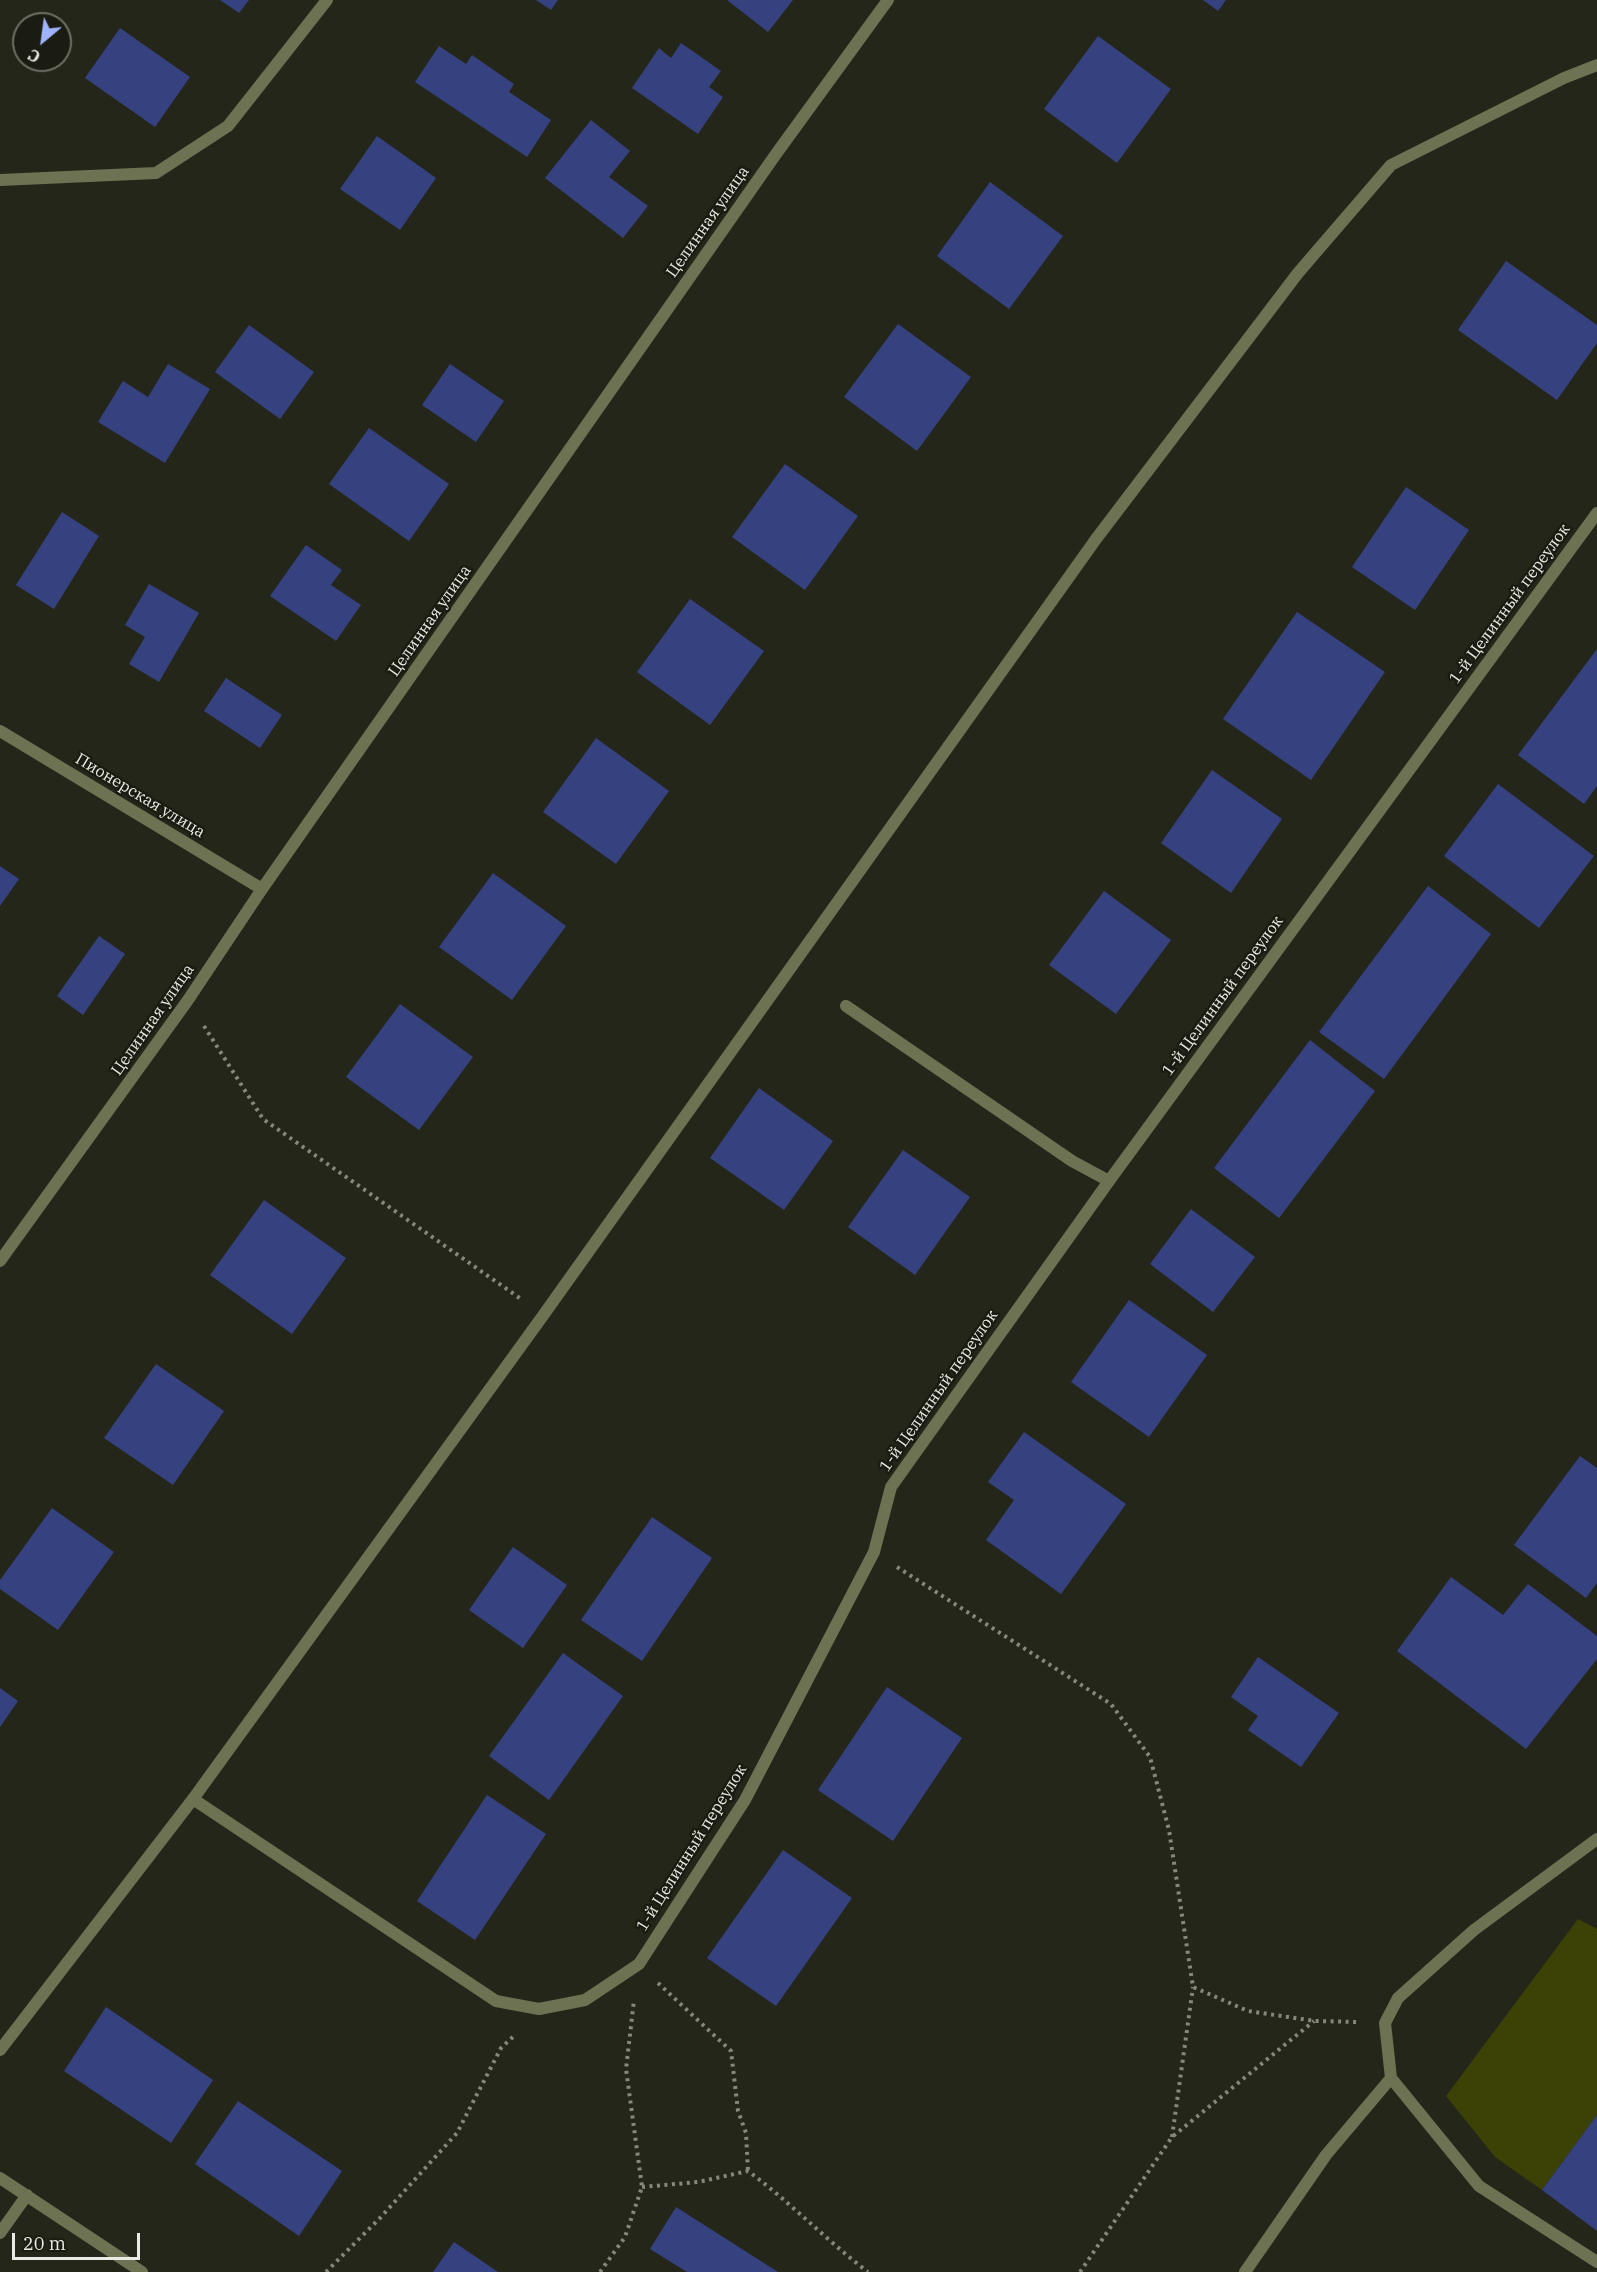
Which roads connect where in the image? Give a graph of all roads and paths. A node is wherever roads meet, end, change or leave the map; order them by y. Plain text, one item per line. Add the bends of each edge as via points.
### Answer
1 (327, 0) edge
2 (888, 0) edge
3 (1597, 65) edge
4 (0, 180) edge
5 (1597, 513) edge
6 (0, 731) edge
7 (262, 889) junction
8 (188, 1000) junction
9 (846, 1006) dead end
10 (1109, 1181) junction
11 (0, 1261) edge
12 (542, 1317) junction
13 (874, 1552) junction
14 (193, 1798) junction
15 (1597, 1839) edge
16 (639, 1964) junction
17 (1193, 1987) junction
18 (539, 2009) junction
19 (1315, 2021) junction
20 (1385, 2023) junction
21 (0, 2050) edge
22 (1391, 2078) junction
23 (1172, 2137) junction
24 (748, 2171) junction
25 (0, 2178) edge
26 (642, 2187) junction
27 (27, 2195) junction
28 (0, 2233) edge
29 (1597, 2262) edge
30 (142, 2272) edge
31 (326, 2272) edge
32 (600, 2272) edge
33 (868, 2272) edge
34 (1080, 2272) edge
35 (1245, 2272) edge

1 - 4 street via 228,126 156,173
2 - 7 street, Целинная улица
3 - 12 street via 1391,165 1299,273 1096,538
5 - 10 street, 1-й Целинный переулок
6 - 7 street, Пионерская улица
7 - 8 street, Целинная улица
8 - 11 street, Целинная улица
8 - 12 path via 263,1119
9 - 10 street via 1072,1161
10 - 13 street, 1-й Целинный переулок via 891,1487
12 - 14 street
13 - 16 street, 1-й Целинный переулок via 745,1800
13 - 17 path via 1111,1704 1150,1757 1169,1830
14 - 18 street, 1-й Целинный переулок via 496,2001
14 - 21 street
15 - 20 street via 1474,1930 1398,1998
16 - 18 street, 1-й Целинный переулок via 585,2000
16 - 24 path via 731,2051 738,2111 746,2133
16 - 26 path via 626,2069
17 - 19 path via 1248,2011
17 - 23 path
18 - 31 path via 501,2048 457,2133
19 - 20 path
19 - 23 path
20 - 22 street
22 - 29 street via 1479,2186
22 - 35 street via 1326,2155
23 - 34 path
24 - 26 path
24 - 33 path
25 - 27 street
26 - 32 path via 626,2236
27 - 28 street
27 - 30 street

